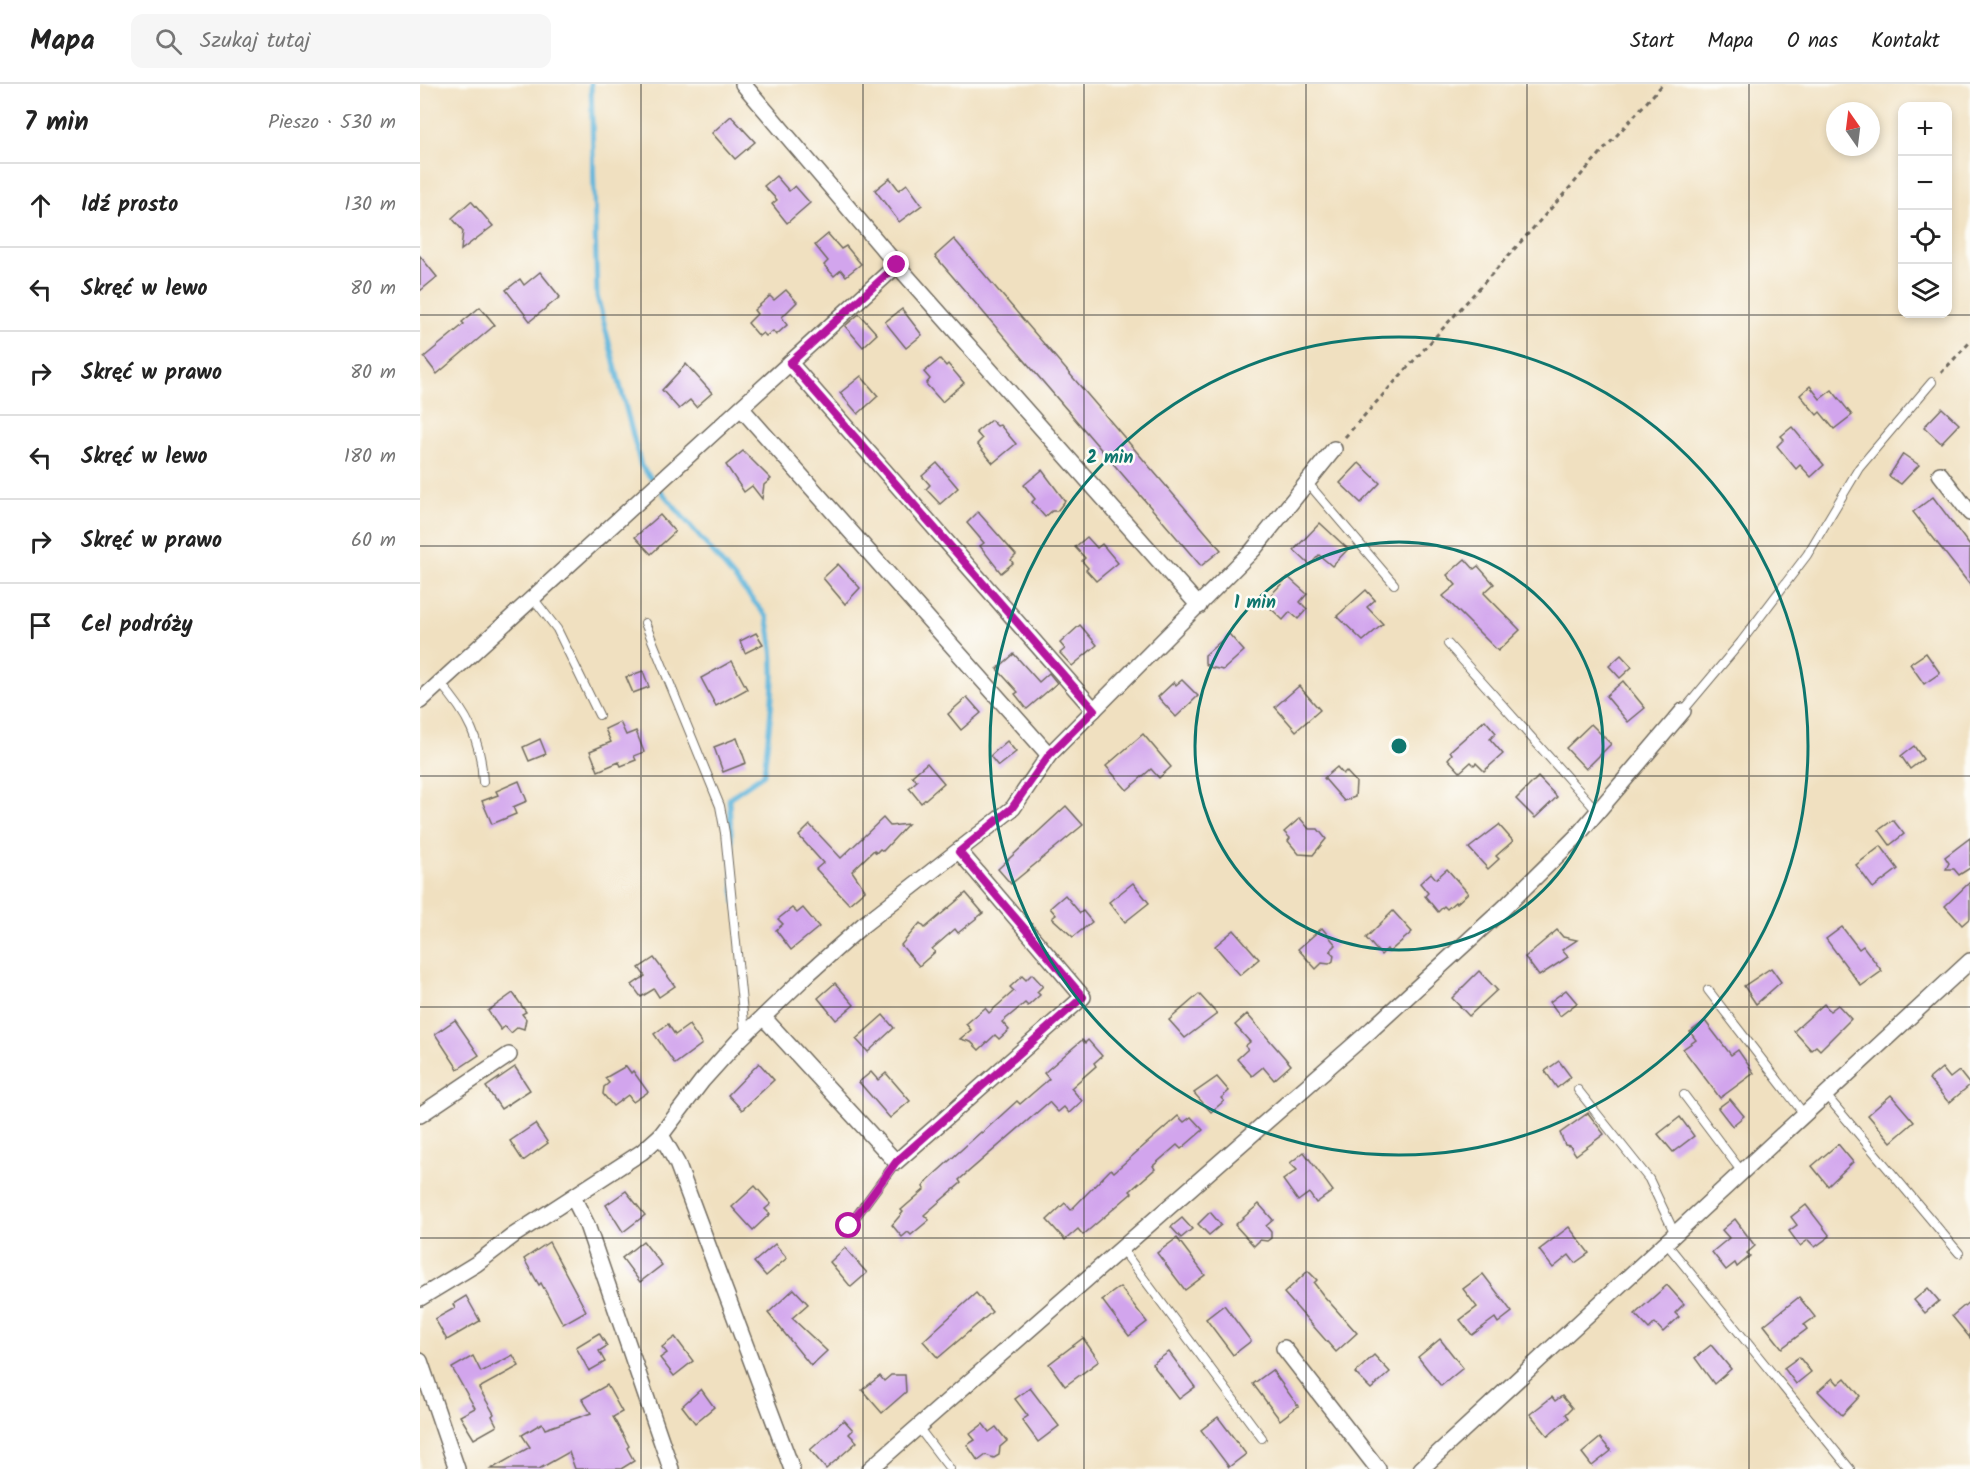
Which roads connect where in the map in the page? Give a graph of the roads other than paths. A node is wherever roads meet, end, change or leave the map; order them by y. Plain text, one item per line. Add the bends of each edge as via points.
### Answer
1 (743, 84) edge
2 (897, 265) junction
3 (790, 363) junction
4 (1932, 382) road end
5 (741, 408) junction
6 (1334, 449) road end
7 (1940, 474) dead end
8 (1308, 482) junction
9 (1970, 513) edge
10 (1394, 584) dead end
11 (533, 598) junction
12 (1198, 606) junction
13 (645, 623) dead end
14 (1448, 644) dead end
15 (440, 683) junction
16 (420, 701) edge
17 (1094, 710) junction
18 (1683, 711) joint
19 (599, 715) dead end
20 (1049, 755) junction
21 (483, 783) dead end
22 (1598, 812) junction
23 (959, 852) junction
24 (1970, 961) edge
25 (1708, 990) dead end
26 (764, 1018) junction
27 (745, 1035) junction
28 (509, 1055) dead end
29 (1578, 1090) dead end
30 (1825, 1094) junction
31 (1684, 1095) dead end
32 (1804, 1114) junction
33 (420, 1115) edge
34 (661, 1135) junction
35 (896, 1162) junction
36 (1742, 1172) junction
37 (573, 1197) junction
38 (849, 1226) dead end
39 (1671, 1238) junction
40 (1121, 1248) junction
41 (1959, 1253) dead end
42 (420, 1298) edge
43 (1284, 1348) dead end
44 (420, 1360) edge
45 (918, 1427) junction
46 (1262, 1438) dead end
47 (457, 1469) edge
48 (671, 1469) edge
49 (792, 1469) edge
50 (870, 1469) edge
51 (950, 1469) edge
52 (1378, 1469) edge
53 (1421, 1469) edge
54 (1850, 1469) edge

1 - 2 street
2 - 3 street
2 - 12 street
3 - 5 street
3 - 17 street
4 - 18 lane via 1859,468 1807,555
5 - 11 street
5 - 20 street
6 - 8 street
7 - 9 street
8 - 10 lane
8 - 12 street via 1253,550
11 - 15 street
11 - 19 lane via 561,636
12 - 17 street
13 - 27 lane via 720,806
14 - 22 lane
15 - 16 street
15 - 21 lane via 460,705 471,726 482,754
17 - 20 street
18 - 22 street
20 - 23 street via 1012,808
22 - 40 street via 1479,932
23 - 26 street via 863,925
23 - 35 street via 1083,997
24 - 30 street
25 - 32 lane
26 - 27 street
26 - 35 street
27 - 34 street via 702,1081
28 - 33 street
29 - 39 lane via 1649,1179
30 - 32 street
30 - 41 lane
31 - 36 lane
32 - 36 street
34 - 37 street
34 - 49 street via 677,1163
35 - 38 lane
36 - 39 street
37 - 42 street
37 - 48 street via 587,1225
39 - 53 street
39 - 54 lane
40 - 45 street
40 - 46 lane
43 - 52 street
44 - 47 street
45 - 50 street
45 - 51 lane

